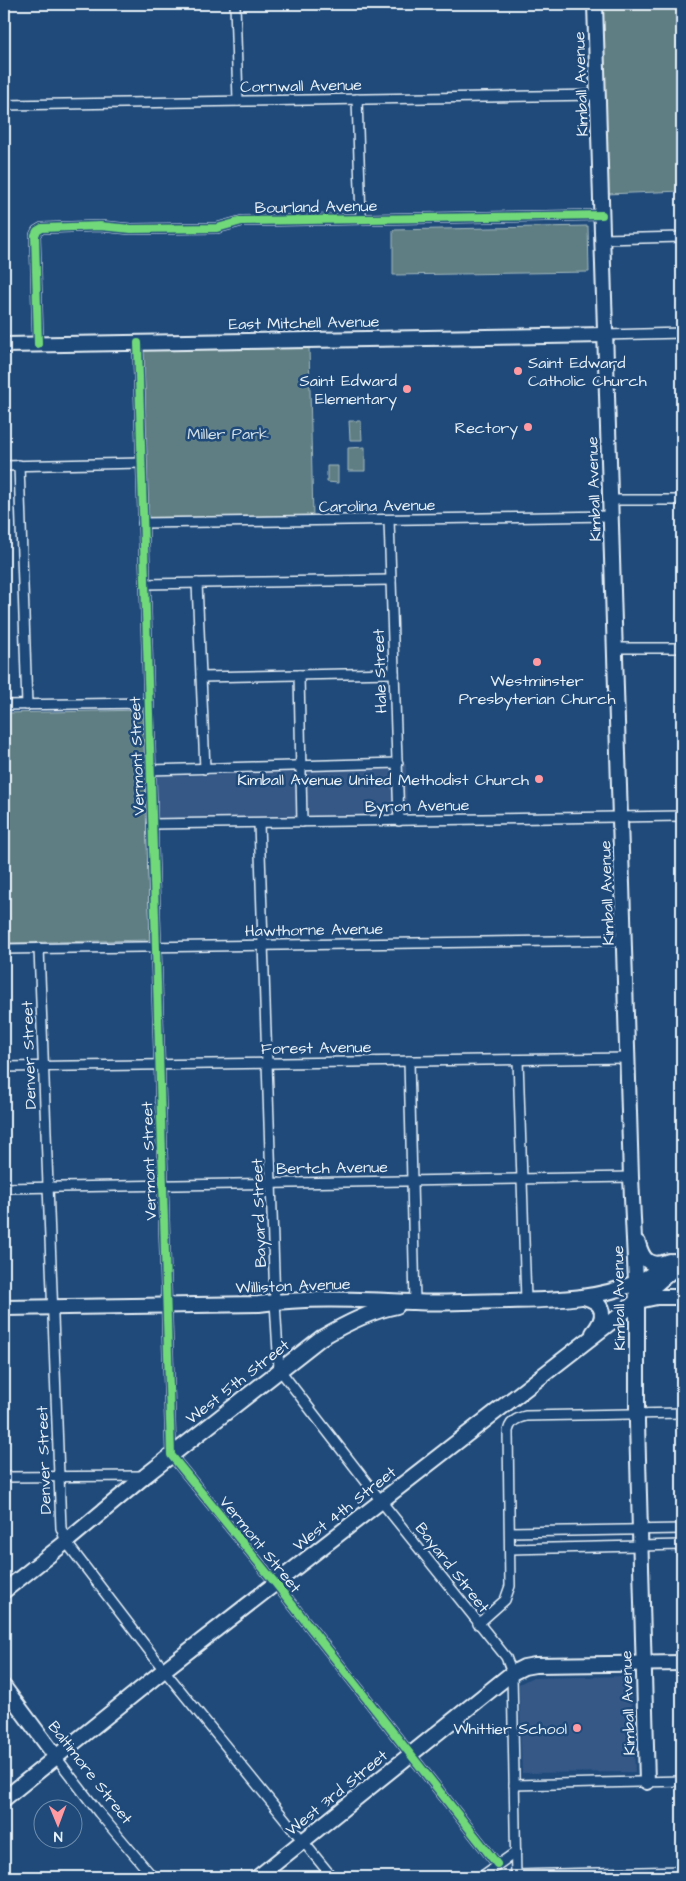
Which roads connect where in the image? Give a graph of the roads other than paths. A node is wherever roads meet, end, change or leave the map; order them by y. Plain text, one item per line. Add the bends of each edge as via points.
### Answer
1 (235, 4) edge
2 (595, 4) edge
3 (598, 95) junction
4 (357, 99) junction
5 (238, 101) junction
6 (4, 105) edge
7 (602, 215) junction
8 (361, 219) junction
9 (682, 237) edge
10 (603, 239) junction
11 (682, 333) edge
12 (605, 335) junction
13 (138, 343) junction
14 (38, 344) junction
15 (4, 345) edge
16 (141, 463) junction
17 (19, 465) junction
18 (4, 466) edge
19 (611, 500) junction
20 (682, 500) edge
21 (612, 516) junction
22 (389, 520) junction
23 (143, 523) junction
24 (391, 580) junction
25 (197, 583) junction
26 (145, 584) junction
27 (616, 648) junction
28 (682, 648) edge
29 (394, 673) junction
30 (299, 675) junction
31 (201, 677) junction
32 (148, 703) junction
33 (4, 705) edge
34 (27, 705) junction
35 (398, 763) junction
36 (301, 766) junction
37 (205, 769) junction
38 (150, 770) junction
39 (682, 816) edge
40 (621, 818) junction
41 (399, 821) junction
42 (302, 822) junction
43 (259, 823) junction
44 (152, 824) junction
45 (625, 940) junction
46 (263, 945) junction
47 (156, 947) junction
48 (39, 948) junction
49 (4, 949) edge
50 (628, 1058) junction
51 (518, 1060) junction
52 (408, 1061) junction
53 (268, 1063) junction
54 (159, 1064) junction
55 (44, 1066) junction
56 (4, 1067) edge
57 (632, 1177) junction
58 (523, 1179) junction
59 (412, 1181) junction
60 (272, 1183) junction
61 (162, 1185) junction
62 (48, 1187) junction
63 (4, 1188) edge
64 (634, 1229) junction
65 (680, 1259) edge
66 (636, 1283) junction
67 (584, 1296) junction
68 (682, 1297) edge
69 (526, 1300) junction
70 (275, 1302) junction
71 (415, 1302) junction
72 (637, 1302) junction
73 (166, 1305) junction
74 (52, 1307) junction
75 (4, 1308) edge
76 (585, 1342) junction
77 (279, 1369) junction
78 (682, 1413) edge
79 (637, 1414) junction
80 (171, 1455) junction
81 (58, 1475) junction
82 (145, 1476) junction
83 (4, 1477) edge
84 (381, 1501) junction
85 (682, 1529) edge
86 (640, 1530) junction
87 (510, 1532) junction
88 (66, 1542) junction
89 (682, 1545) edge
90 (640, 1546) junction
91 (510, 1548) junction
92 (276, 1584) junction
93 (4, 1591) edge
94 (478, 1624) junction
95 (644, 1664) junction
96 (682, 1664) edge
97 (164, 1670) junction
98 (512, 1673) junction
99 (4, 1687) edge
100 (410, 1755) junction
101 (56, 1757) junction
102 (682, 1781) edge
103 (647, 1782) junction
104 (514, 1785) junction
105 (4, 1799) edge
106 (303, 1841) junction
107 (516, 1852) junction
108 (497, 1864) junction
109 (682, 1871) edge
110 (516, 1876) edge
111 (153, 1877) edge
112 (258, 1877) edge
113 (332, 1877) edge
114 (481, 1877) edge

1 - 5 street
2 - 3 main road, Kimball Avenue
3 - 4 street, Cornwall Avenue
3 - 7 main road, Kimball Avenue
4 - 5 street, Cornwall Avenue
4 - 8 street
5 - 6 street, Cornwall Avenue
7 - 8 street, Bourland Avenue
7 - 10 main road, Kimball Avenue
8 - 14 street, Bourland Avenue via 242,221 217,228 42,228 36,235
9 - 10 street
10 - 12 main road, Kimball Avenue
11 - 12 street
12 - 13 main road, East Mitchell Avenue
12 - 19 main road, Kimball Avenue
13 - 14 main road, East Mitchell Avenue
13 - 16 street, Vermont Street
14 - 15 main road, East Mitchell Avenue
16 - 17 street
16 - 23 street, Vermont Street
17 - 18 street
17 - 34 street
19 - 20 street
19 - 21 main road, Kimball Avenue
21 - 22 street, Carolina Avenue
21 - 27 main road, Kimball Avenue
22 - 23 street, Carolina Avenue
22 - 24 street, Hale Street
23 - 26 street, Vermont Street
24 - 25 street
24 - 29 street, Hale Street
25 - 26 street
25 - 31 street
26 - 32 street, Vermont Street
27 - 28 street
27 - 40 main road, Kimball Avenue
29 - 30 street
29 - 35 street, Hale Street
30 - 31 street
30 - 36 street
31 - 37 street
32 - 34 street
32 - 38 street, Vermont Street
33 - 34 street
35 - 36 street
35 - 41 street, Hale Street
36 - 37 street
36 - 42 street
37 - 38 street
38 - 44 street, Vermont Street
39 - 40 street, Byron Avenue
40 - 41 street, Byron Avenue
40 - 45 main road, Kimball Avenue
41 - 42 street, Byron Avenue
42 - 43 street, Byron Avenue
43 - 44 street, Byron Avenue
43 - 46 street, Bayard Street
44 - 47 street, Vermont Street
45 - 46 street, Hawthorne Avenue
45 - 50 main road, Kimball Avenue
46 - 47 street, Hawthorne Avenue
46 - 53 street, Bayard Street
47 - 48 street, Hawthorne Avenue
47 - 54 street, Vermont Street
48 - 49 street, Hawthorne Avenue
48 - 55 street, Denver Street
50 - 51 street, Forest Avenue
50 - 57 main road, Kimball Avenue
51 - 52 street, Forest Avenue
51 - 58 street
52 - 53 street, Forest Avenue
52 - 59 street
53 - 54 street, Forest Avenue
53 - 60 street, Bayard Street
54 - 55 street, Forest Avenue
54 - 61 street, Vermont Street
55 - 56 street, Forest Avenue
55 - 62 street, Denver Street
57 - 58 street, Bertch Avenue
57 - 64 main road, Kimball Avenue
58 - 59 street, Bertch Avenue
58 - 69 street
59 - 60 street, Bertch Avenue
59 - 71 street
60 - 61 street, Bertch Avenue
60 - 70 street, Bayard Street
61 - 62 street, Bertch Avenue
61 - 73 street, Vermont Street
62 - 63 street, Bertch Avenue
62 - 74 street, Denver Street
64 - 65 main road via 639,1248 652,1264
64 - 66 main road, Kimball Avenue
65 - 66 main road, Williston Avenue
65 - 72 main road, West 4th Street
66 - 67 main road, Williston Avenue
66 - 72 main road, Kimball Avenue
67 - 69 main road, Williston Avenue
67 - 76 main road via 598,1303 602,1315 601,1322
68 - 72 main road via 657,1297
69 - 71 main road, Williston Avenue
70 - 71 main road, Williston Avenue
70 - 73 main road, Williston Avenue
70 - 77 street, Bayard Street
71 - 77 main road, West 5th Street via 388,1307 352,1321 321,1338
72 - 76 main road, West 4th Street
72 - 79 main road, Kimball Avenue
73 - 74 main road, Williston Avenue
73 - 80 street, Vermont Street
74 - 75 main road, Williston Avenue
74 - 81 street, Denver Street
76 - 84 main road, West 4th Street
77 - 80 main road, West 5th Street
77 - 84 street, Bayard Street
78 - 79 street
79 - 86 main road, Kimball Avenue
79 - 87 street via 526,1416 513,1421 508,1431
80 - 82 main road, West 5th Street
80 - 92 street, Vermont Street
81 - 82 street
81 - 83 street
81 - 88 street, Denver Street via 60,1520
82 - 88 main road, West 5th Street
84 - 92 main road, West 4th Street
84 - 94 street, Bayard Street
85 - 86 street
86 - 87 street
86 - 90 main road, Kimball Avenue
87 - 91 street
88 - 93 main road, West 5th Street
88 - 97 street, Denver Street
89 - 90 street
90 - 91 street
90 - 95 main road, Kimball Avenue
91 - 94 street via 508,1594
92 - 97 main road, West 4th Street
92 - 100 street, Vermont Street
94 - 98 street, Bayard Street via 506,1656
95 - 96 main road, West 3rd Street
95 - 98 main road, West 3rd Street via 535,1665
95 - 103 main road, Kimball Avenue
97 - 101 main road, West 4th Street
97 - 106 street, Denver Street
98 - 100 main road, West 3rd Street
98 - 104 street
99 - 101 main road, Baltimore Street
100 - 106 main road, West 3rd Street
100 - 108 street, Vermont Street
101 - 105 main road, West 4th Street
101 - 111 street, Baltimore Street via 98,1813
102 - 103 street
103 - 104 street
104 - 107 street
106 - 112 main road, West 3rd Street
106 - 113 street, Denver Street
107 - 108 street
107 - 110 street
108 - 114 street
109 - 110 street

